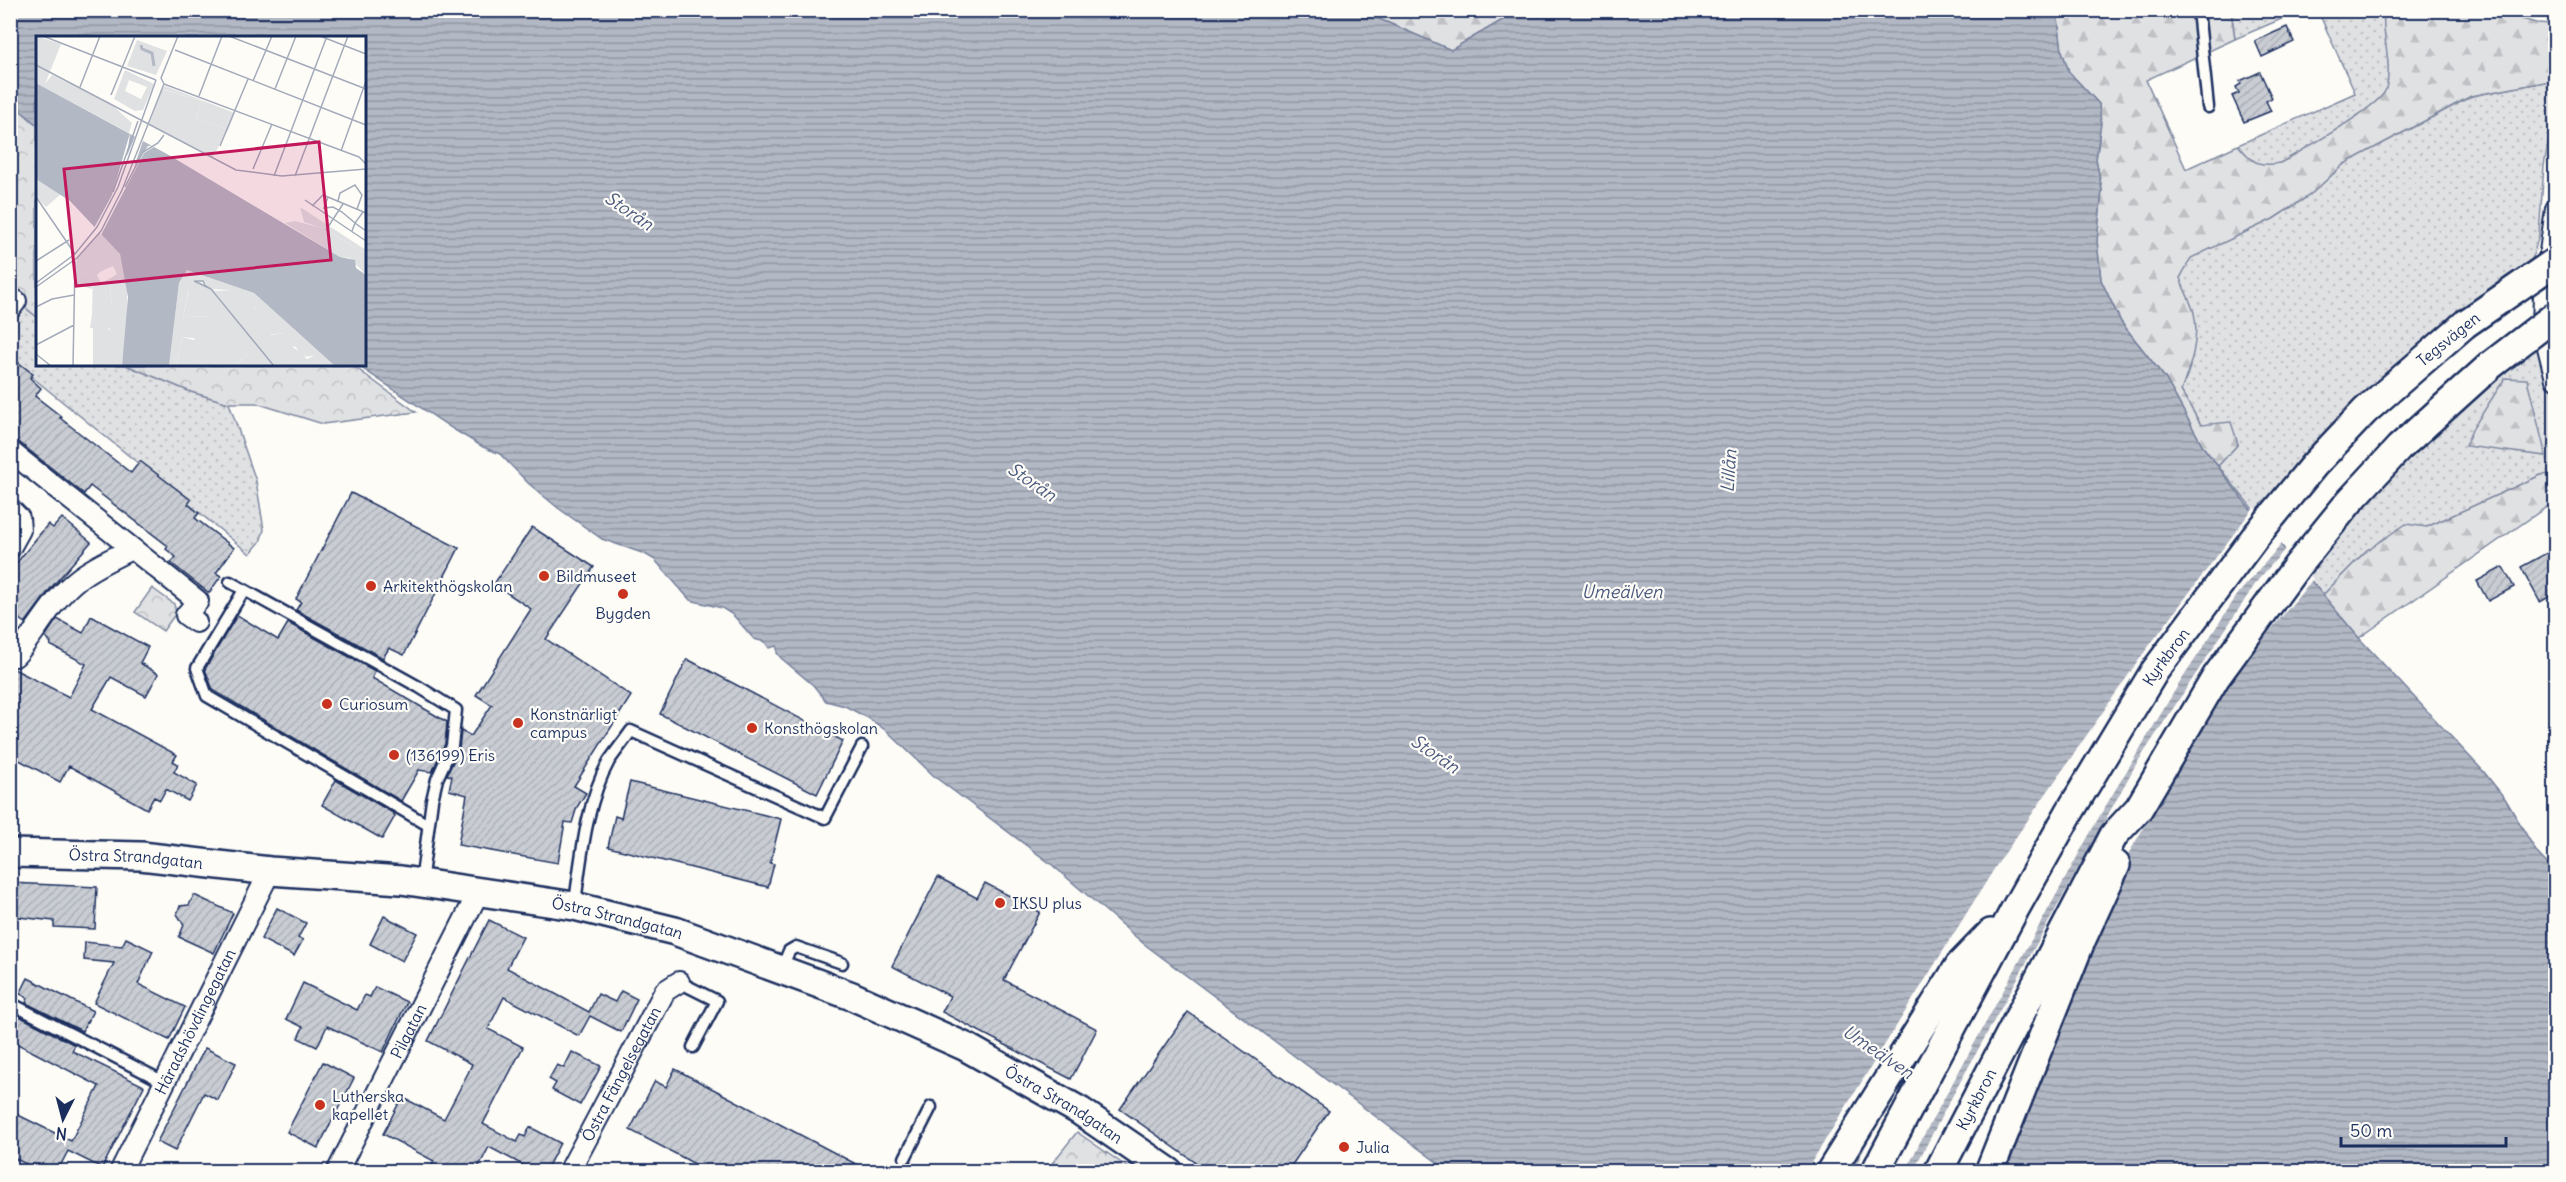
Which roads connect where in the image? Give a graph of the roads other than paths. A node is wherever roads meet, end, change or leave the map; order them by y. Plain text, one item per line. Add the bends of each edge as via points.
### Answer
1 (2198, 10) edge
2 (2208, 106) dead end
3 (2556, 209) edge
4 (2556, 261) edge
5 (2556, 315) edge
6 (2556, 379) edge
7 (2349, 428) joint
8 (10, 452) edge
9 (10, 509) edge
10 (10, 548) edge
11 (131, 549) junction
12 (230, 582) dead end
13 (244, 590) junction
14 (196, 622) dead end
15 (13, 655) edge
16 (862, 747) dead end
17 (2139, 808) junction
18 (428, 825) junction
19 (10, 853) edge
20 (270, 871) junction
21 (421, 883) junction
22 (479, 891) junction
23 (576, 895) dead end
24 (2015, 909) junction
25 (842, 963) dead end
26 (782, 968) junction
27 (679, 982) joint
28 (10, 1003) edge
29 (693, 1047) dead end
30 (164, 1082) junction
31 (931, 1107) dead end
32 (905, 1158) dead end
33 (120, 1172) edge
34 (337, 1172) edge
35 (569, 1172) edge
36 (1169, 1172) edge
37 (1830, 1172) edge
38 (1875, 1172) edge
39 (1938, 1172) edge
40 (1989, 1172) edge

1 - 2 lane
3 - 6 street via 2543,327
4 - 7 street, Tegsvägen, bridge via 2465,324
5 - 17 street, Kyrkbron, bridge via 2491,365 2399,448 2349,502 2297,566 2210,687
7 - 24 street, Kyrkbron via 2265,524 2154,672
8 - 11 street
9 - 10 street via 19,518 20,530
11 - 14 street via 198,601 186,615
11 - 15 street via 79,577
12 - 13 lane
13 - 18 lane via 456,710 452,746 437,779
13 - 18 lane via 197,668 207,696
16 - 23 lane via 825,818 631,731 609,762 600,784 585,832
17 - 39 street, Kyrkbron via 2114,835
17 - 40 street, Kyrkbron
18 - 21 lane
19 - 20 street, Östra Strandgatan via 141,856
20 - 21 street, Östra Strandgatan
20 - 30 street, Häradshövdingegatan
21 - 22 street, Östra Strandgatan
22 - 26 street, Östra Strandgatan via 574,906 675,931
22 - 34 street, Pilgatan
24 - 37 street, Kyrkbron via 1959,966
24 - 38 street, Kyrkbron
25 - 26 lane via 796,947 789,951
26 - 36 street, Östra Strandgatan via 966,1047 1080,1112
27 - 29 lane via 717,1001
27 - 35 street, Östra Fängelsegatan via 664,991
28 - 30 lane
30 - 33 street, Häradshövdingegatan
31 - 32 lane

